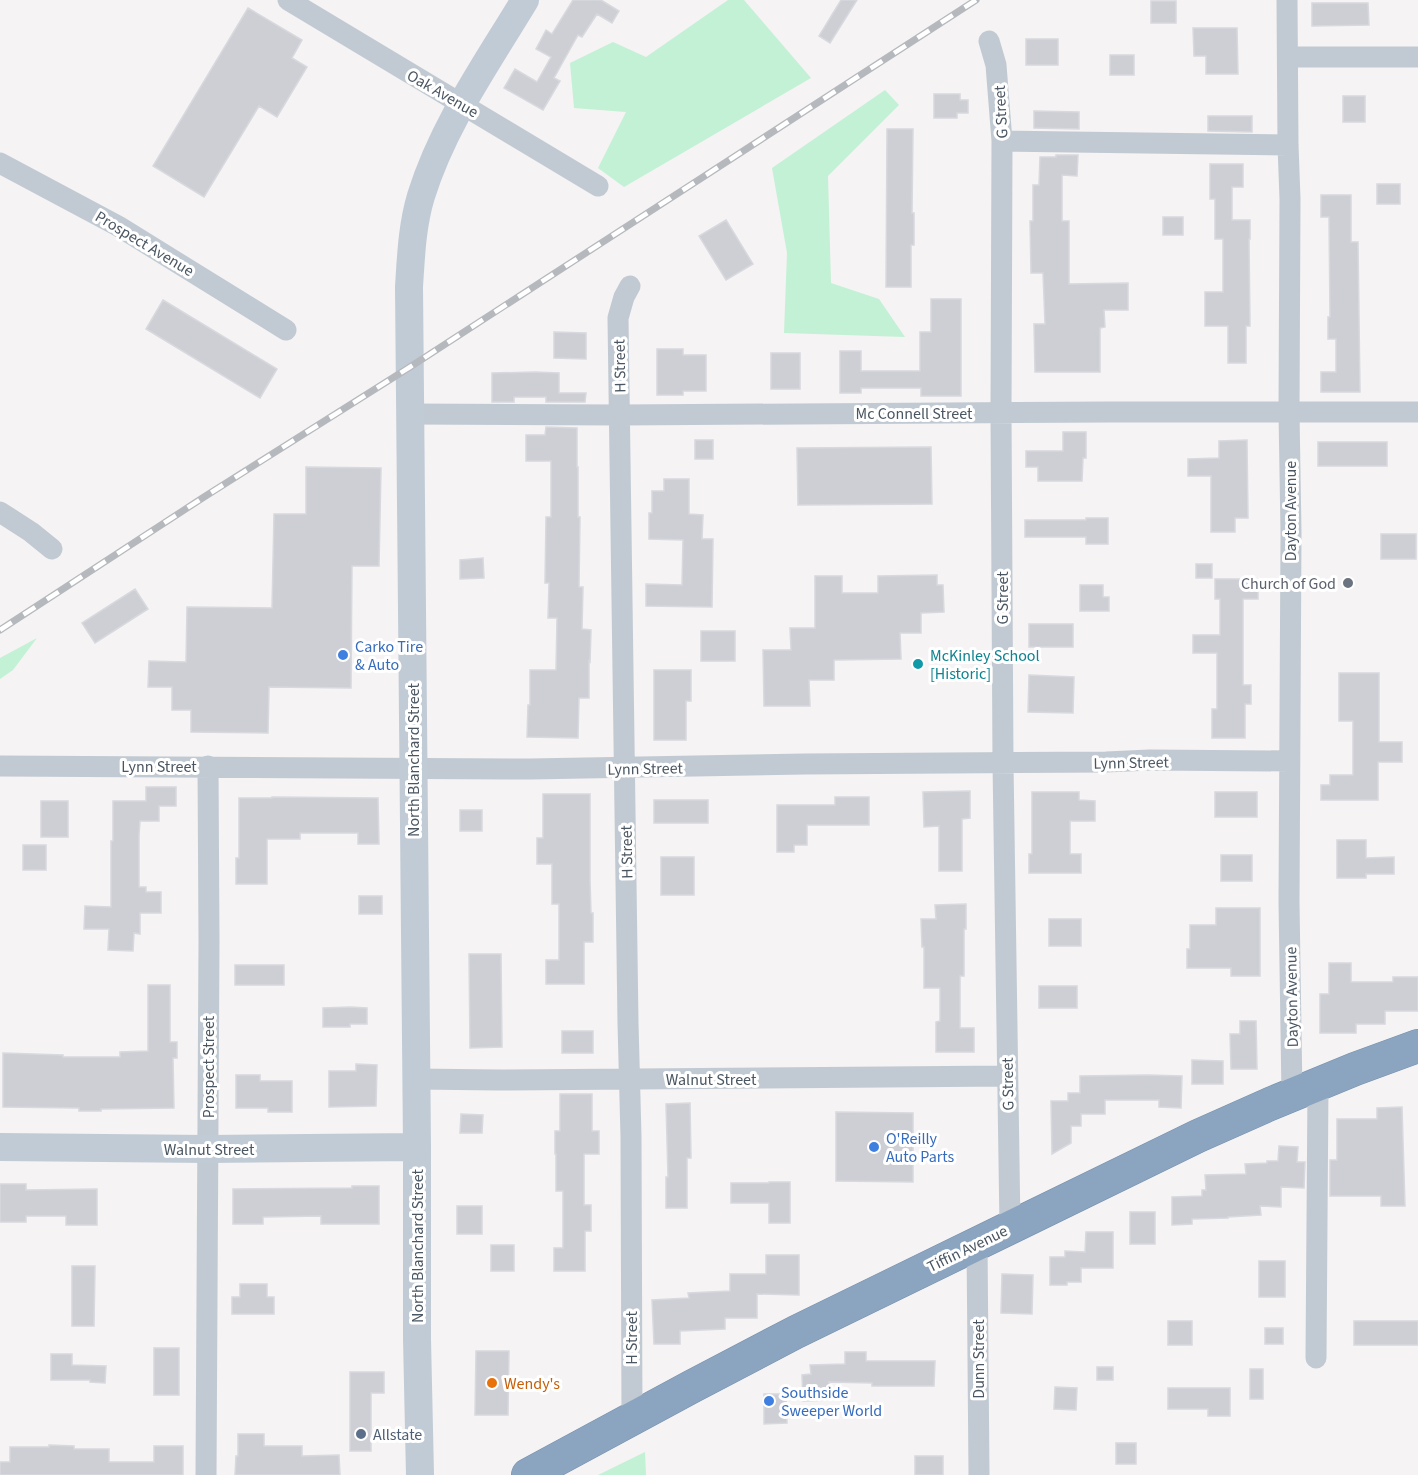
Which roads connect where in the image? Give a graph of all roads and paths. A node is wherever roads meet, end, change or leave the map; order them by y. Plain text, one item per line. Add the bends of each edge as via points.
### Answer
1 (288, 0) edge
2 (525, 0) edge
3 (1287, 0) edge
4 (989, 41) dead end
5 (1288, 57) junction
6 (1418, 57) edge
7 (462, 104) junction
8 (1002, 141) junction
9 (1288, 145) junction
10 (0, 163) edge
11 (598, 186) dead end
12 (630, 286) dead end
13 (286, 330) dead end
14 (1289, 412) junction
15 (1418, 412) edge
16 (1001, 413) junction
17 (410, 414) junction
18 (620, 415) junction
19 (0, 512) edge
20 (52, 549) dead end
21 (1289, 761) junction
22 (1003, 763) junction
23 (0, 766) edge
24 (208, 766) junction
25 (413, 768) junction
26 (625, 768) junction
27 (1418, 1046) edge
28 (1007, 1076) junction
29 (416, 1079) junction
30 (630, 1079) junction
31 (1305, 1090) junction
32 (417, 1146) junction
33 (0, 1147) edge
34 (208, 1149) junction
35 (1010, 1227) junction
36 (977, 1244) junction
37 (1316, 1358) dead end
38 (632, 1420) junction
39 (206, 1475) edge
40 (420, 1475) edge
41 (528, 1475) edge
42 (979, 1475) edge

1 - 7 street, Oak Avenue
2 - 7 street, North Blanchard Street
3 - 5 street, Dayton Avenue
4 - 8 street, G Street via 996,65
5 - 6 street
5 - 9 street, Dayton Avenue
7 - 11 street, Oak Avenue
7 - 17 street, North Blanchard Street via 434,160 413,235 409,287
8 - 9 street
8 - 16 street, G Street
9 - 14 street, Dayton Avenue
10 - 13 street, Prospect Avenue via 118,226
12 - 18 street, H Street via 618,318
14 - 15 street, Mc Connell Street
14 - 16 street, Mc Connell Street
14 - 21 street, Dayton Avenue
16 - 18 street, Mc Connell Street
16 - 22 street, G Street
17 - 18 street, Mc Connell Street
17 - 25 street, North Blanchard Street
18 - 26 street, H Street
19 - 20 street
21 - 22 street, Lynn Street
21 - 31 street, Dayton Avenue via 1289,902
22 - 26 street, Lynn Street
22 - 28 street, G Street
23 - 24 street, Lynn Street
24 - 25 street, Lynn Street
24 - 34 street, Prospect Street
25 - 26 street, Lynn Street
25 - 29 street, North Blanchard Street
26 - 30 street, H Street
27 - 31 highway, Tiffin Avenue
28 - 30 street, Walnut Street
28 - 35 street, G Street
29 - 30 street, Walnut Street
29 - 32 street, North Blanchard Street
30 - 38 street, H Street
31 - 35 highway, Tiffin Avenue via 1198,1136
31 - 37 street, Dayton Avenue
32 - 34 street, Walnut Street
32 - 40 street, North Blanchard Street
33 - 34 street, Walnut Street
34 - 39 street, Prospect Street
35 - 36 highway, Tiffin Avenue
36 - 38 highway, Tiffin Avenue via 775,1343
36 - 42 street, Dunn Street
38 - 41 highway, Tiffin Avenue

